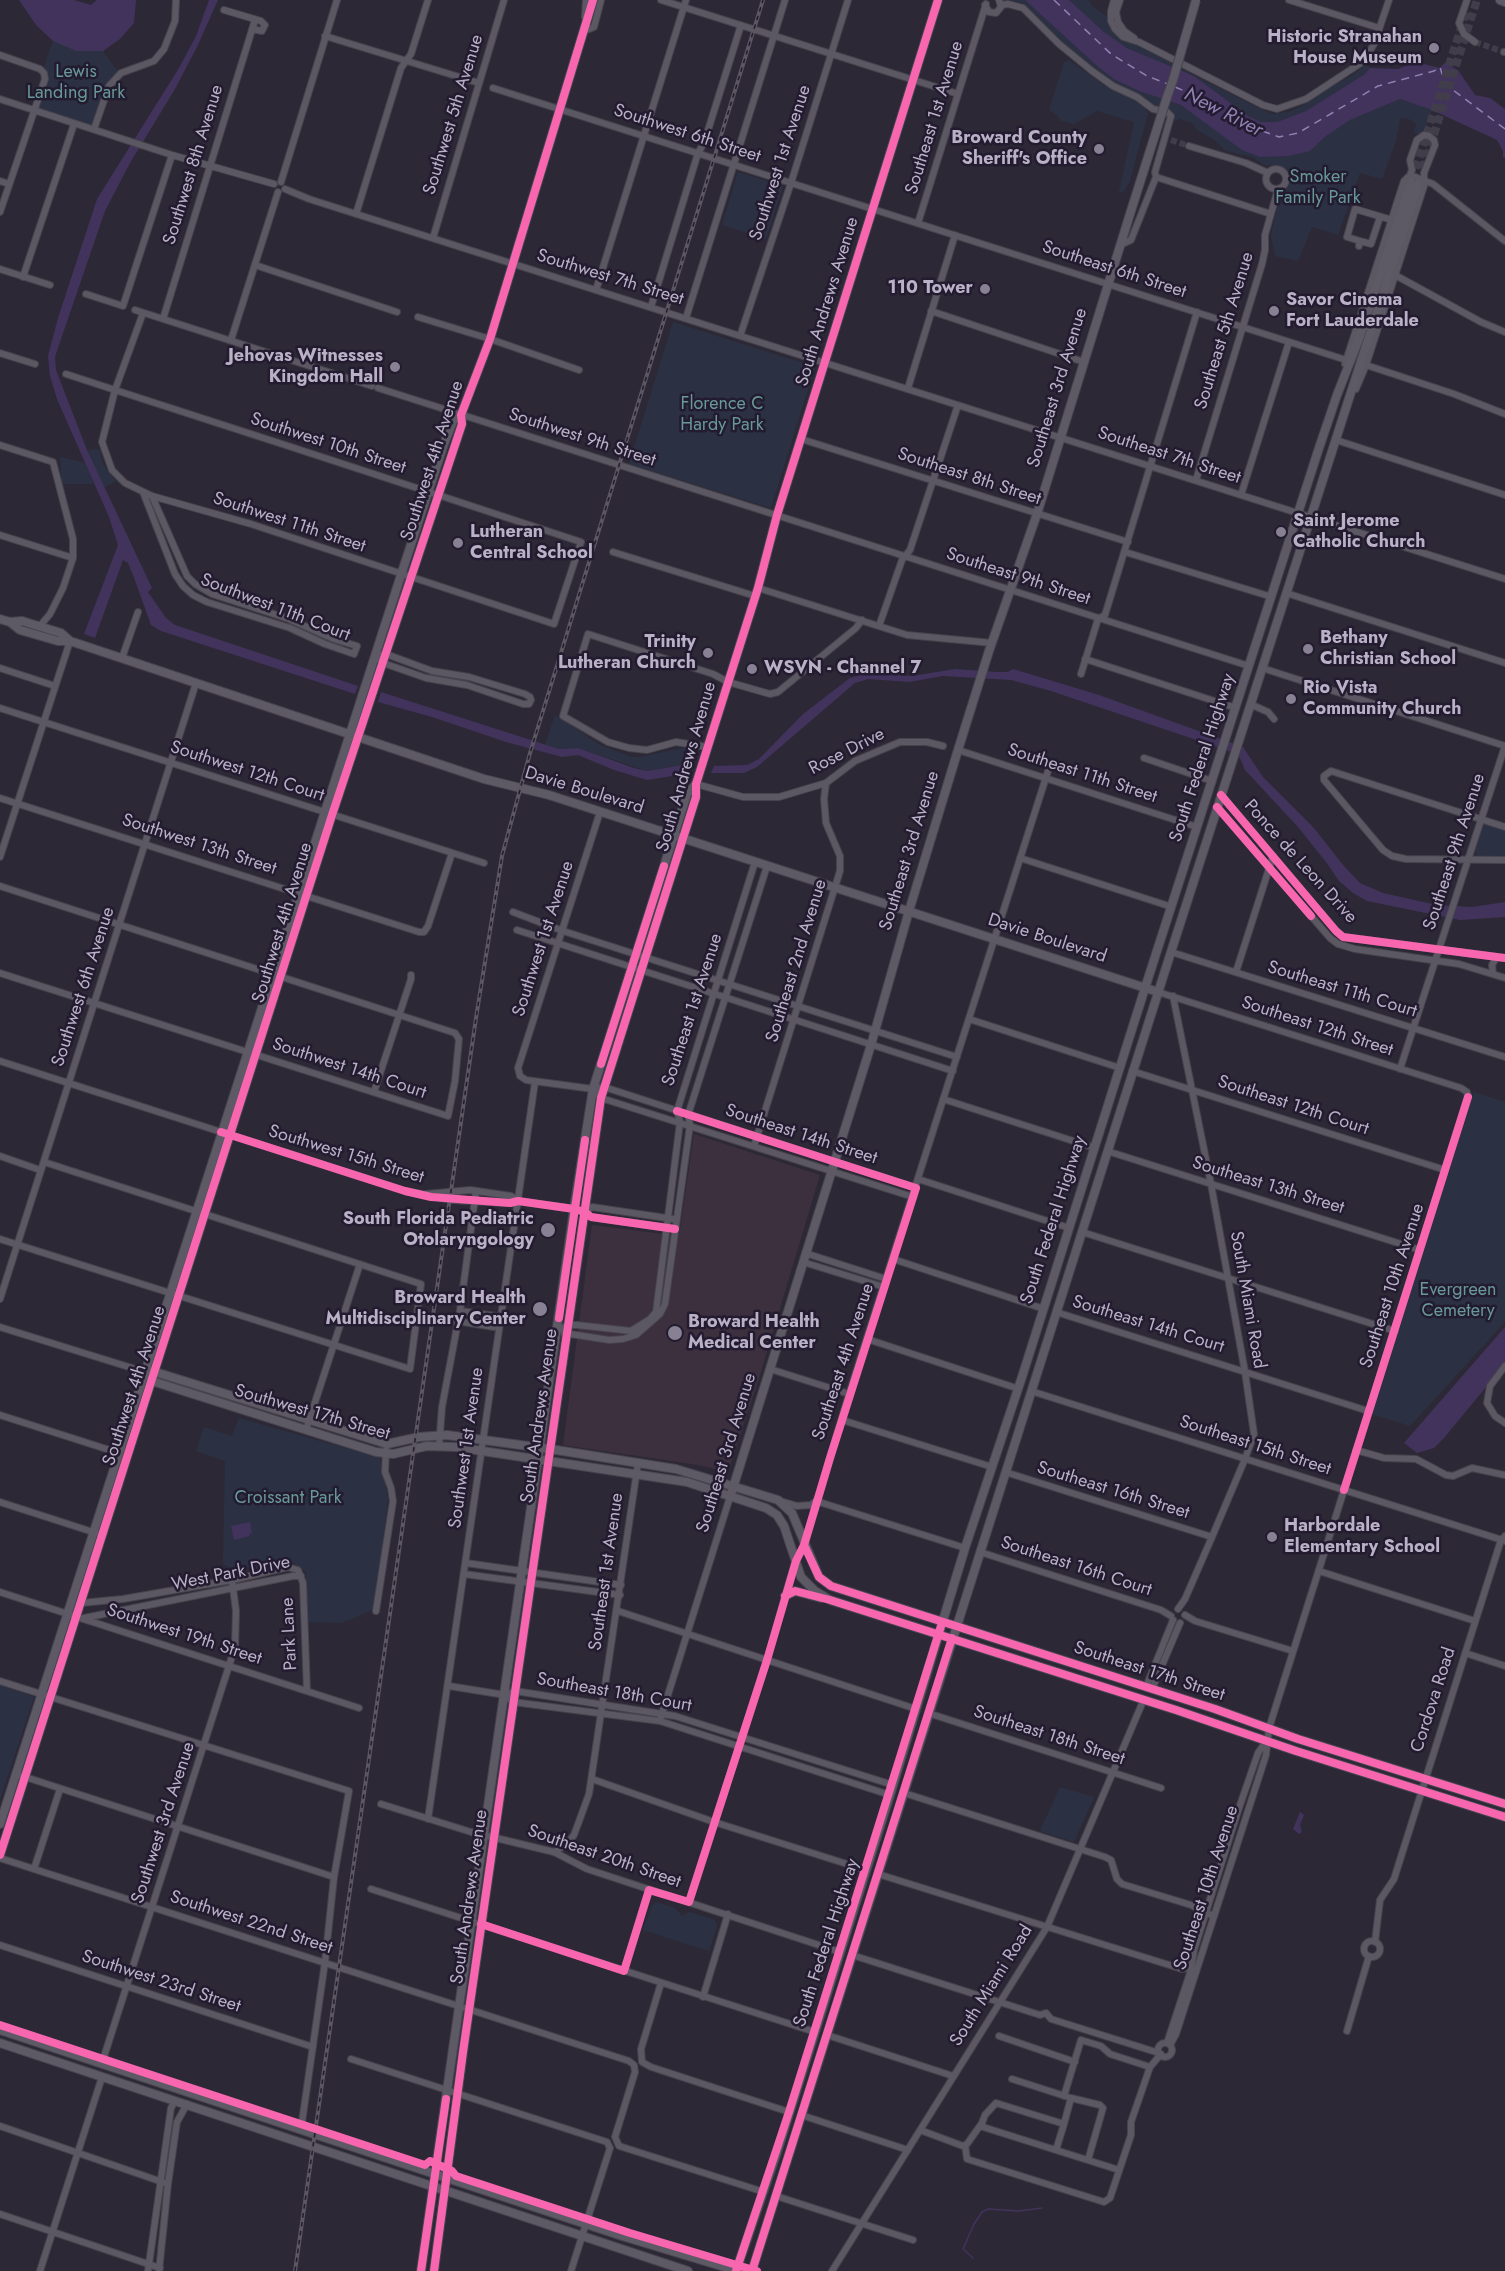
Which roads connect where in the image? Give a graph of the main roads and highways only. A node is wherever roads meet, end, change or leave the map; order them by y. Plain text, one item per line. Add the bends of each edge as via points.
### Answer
1 (593, 0) edge
2 (938, 0) edge
3 (1196, 0) edge
4 (1500, 0) edge
5 (1505, 2) edge
6 (433, 493) junction
7 (0, 619) edge
8 (10, 622) junction
9 (70, 641) junction
10 (1256, 647) junction
11 (1249, 666) junction
12 (1262, 668) junction
13 (1255, 688) junction
14 (350, 734) junction
15 (359, 737) junction
16 (1212, 781) junction
17 (1217, 807) junction
18 (328, 813) junction
19 (1197, 827) junction
20 (678, 837) junction
21 (1204, 847) junction
22 (303, 894) junction
23 (909, 911) junction
24 (1145, 988) junction
25 (1158, 992) junction
26 (252, 1053) junction
27 (1101, 1130) junction
28 (1095, 1148) junction
29 (1107, 1151) junction
30 (1102, 1167) junction
31 (156, 1371) junction
32 (145, 1372) junction
33 (1022, 1377) junction
34 (153, 1381) junction
35 (1019, 1389) junction
36 (1031, 1391) junction
37 (1025, 1411) junction
38 (545, 1448) junction
39 (543, 1460) junction
40 (733, 1487) junction
41 (730, 1497) junction
42 (98, 1534) junction
43 (527, 1571) junction
44 (785, 1596) road end
45 (830, 1600) junction
46 (875, 1601) junction
47 (871, 1613) junction
48 (942, 1623) junction
49 (956, 1627) junction
50 (939, 1635) junction
51 (952, 1638) junction
52 (1166, 1693) junction
53 (46, 1695) junction
54 (1144, 1699) junction
55 (897, 1772) junction
56 (893, 1785) junction
57 (904, 1793) junction
58 (1505, 1804) edge
59 (899, 1807) junction
60 (1505, 1817) edge
61 (0, 1824) edge
62 (0, 1857) edge
63 (846, 1934) junction
64 (840, 1952) junction
65 (852, 1955) junction
66 (847, 1969) junction
67 (0, 2030) edge
68 (0, 2043) edge
69 (102, 2063) junction
70 (117, 2068) junction
71 (89, 2073) junction
72 (102, 2077) junction
73 (452, 2092) junction
74 (206, 2097) junction
75 (793, 2099) junction
76 (175, 2100) junction
77 (789, 2112) junction
78 (801, 2115) junction
79 (301, 2129) junction
80 (797, 2129) junction
81 (286, 2138) junction
82 (434, 2173) junction
83 (446, 2177) junction
84 (434, 2186) junction
85 (444, 2189) junction
86 (422, 2269) edge
87 (433, 2271) edge
88 (688, 2271) edge
89 (737, 2271) edge
90 (752, 2271) edge

1 - 6 main road, Southwest 4th Avenue via 490,339 461,415 453,421
2 - 20 main road, South Andrews Avenue via 777,515 757,592 696,784 696,797
3 - 23 main road, Southeast 3rd Avenue, bridge
4 - 5 main road
6 - 14 main road, Southwest 4th Avenue via 401,575
6 - 15 main road, Southwest 4th Avenue via 411,578
7 - 8 main road, Davie Boulevard
8 - 9 main road, Davie Boulevard via 20,630 58,642
8 - 9 main road, Davie Boulevard via 22,621 61,633
9 - 14 main road, Davie Boulevard
10 - 11 main road, South Federal Highway
10 - 12 main road via 1256,658
10 - 12 main road, South Federal Highway via 1337,395 1416,180
11 - 13 main road
11 - 16 main road, South Federal Highway
12 - 13 main road, South Federal Highway
13 - 17 main road, South Federal Highway
14 - 15 main road, Davie Boulevard
14 - 18 main road, Southwest 4th Avenue
15 - 18 main road, Southwest 4th Avenue
15 - 20 main road, Davie Boulevard
16 - 17 main road
16 - 19 main road, South Federal Highway
17 - 21 main road, South Federal Highway
18 - 22 main road, Southwest 4th Avenue
19 - 21 main road
19 - 24 main road, South Federal Highway
20 - 23 main road, Davie Boulevard
20 - 38 main road, South Andrews Avenue via 646,957 601,1098 567,1334
20 - 38 main road, South Andrews Avenue via 635,953 593,1089 557,1331
21 - 25 main road, South Federal Highway
22 - 26 main road, Southwest 4th Avenue via 272,974
22 - 26 main road, Southwest 4th Avenue via 282,977
23 - 24 main road, Davie Boulevard
23 - 40 main road, Southeast 3rd Avenue
24 - 25 main road, Davie Boulevard
24 - 27 main road, South Federal Highway
25 - 29 main road, South Federal Highway
26 - 31 main road, Southwest 4th Avenue via 231,1135
26 - 32 main road, Southwest 4th Avenue via 221,1132
27 - 28 main road, South Federal Highway
27 - 29 main road
28 - 30 main road
28 - 33 main road, South Federal Highway
29 - 30 main road, South Federal Highway
30 - 36 main road, South Federal Highway
31 - 32 main road, Southwest 17th Street
31 - 34 main road, Southwest 4th Avenue
31 - 38 main road, Southwest 17th Street via 387,1444 439,1436
32 - 34 main road
32 - 42 main road, Southwest 4th Avenue
33 - 35 main road, South Federal Highway
33 - 36 main road
34 - 39 main road, Southwest 17th Street via 386,1454 439,1446
34 - 42 main road, Southwest 4th Avenue
35 - 37 main road
35 - 48 main road, South Federal Highway
36 - 37 main road, South Federal Highway
37 - 49 main road, South Federal Highway
38 - 39 main road, South Andrews Avenue
38 - 40 main road via 676,1469
39 - 41 main road, Southeast 17th Street via 676,1479
39 - 43 main road, South Andrews Avenue
40 - 41 main road, Southeast 3rd Avenue
40 - 46 main road, Southeast 17th Street via 778,1500 792,1513 814,1569 825,1583
41 - 45 main road, Southeast 17th Street via 777,1515 801,1577 815,1592
42 - 53 main road, Southwest 4th Avenue via 68,1613
42 - 53 main road, Southwest 4th Avenue via 80,1617
43 - 73 main road, South Andrews Avenue via 521,1581 484,1835
43 - 73 main road, South Andrews Avenue via 531,1583 469,2008
44 - 45 main road via 795,1591
45 - 47 main road, Southeast 17th Street
46 - 47 main road
46 - 48 main road, Southeast 17th Street
47 - 50 main road, Southeast 17th Street
48 - 49 main road, Southeast 17th Street
48 - 50 main road, South Federal Highway
49 - 51 main road, South Federal Highway
49 - 52 main road, Southeast 17th Street
50 - 51 main road, Southeast 17th Street
50 - 55 main road, South Federal Highway
51 - 54 main road, Southeast 17th Street
51 - 57 main road, South Federal Highway
52 - 54 main road
52 - 58 main road, Southeast 17th Street
53 - 61 main road, Southwest 4th Avenue
53 - 62 main road, Southwest 4th Avenue
54 - 60 main road, Southeast 17th Street
55 - 56 main road, South Federal Highway
55 - 57 main road
56 - 59 main road
56 - 63 main road, South Federal Highway
57 - 59 main road, South Federal Highway
59 - 65 main road, South Federal Highway
63 - 64 main road, South Federal Highway
63 - 65 main road
64 - 66 main road
64 - 75 main road, South Federal Highway
65 - 66 main road, South Federal Highway
66 - 78 main road, South Federal Highway
67 - 69 main road
68 - 71 main road
69 - 70 main road
69 - 71 main road
70 - 72 main road
70 - 74 main road
71 - 72 main road
72 - 76 main road
73 - 82 main road, South Andrews Avenue
73 - 83 main road, South Andrews Avenue
74 - 76 main road
74 - 79 main road
75 - 77 main road, South Federal Highway
75 - 78 main road
76 - 81 main road
77 - 80 main road
77 - 89 main road, South Federal Highway
78 - 80 main road, South Federal Highway
79 - 81 main road
79 - 82 main road
80 - 90 main road, South Federal Highway
81 - 84 main road
82 - 83 main road
82 - 84 main road, South Andrews Avenue
83 - 85 main road, South Andrews Avenue
83 - 89 main road
84 - 85 main road
84 - 86 main road, South Andrews Avenue
85 - 87 main road, South Andrews Avenue
85 - 88 main road

